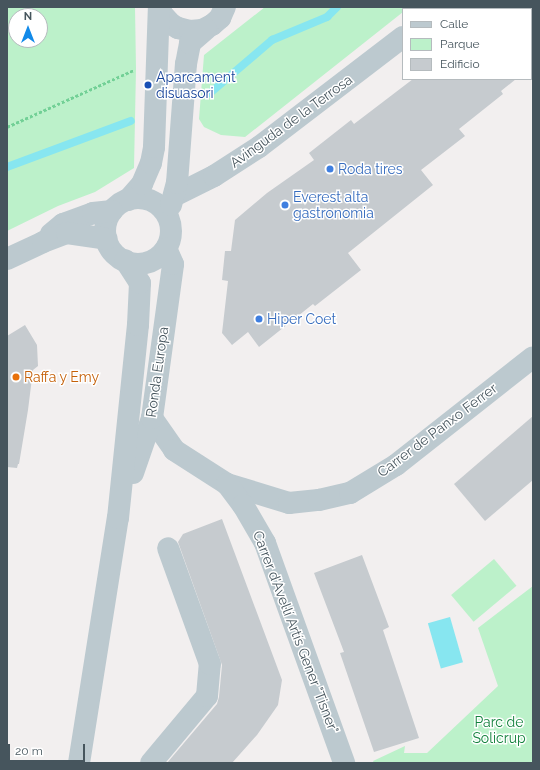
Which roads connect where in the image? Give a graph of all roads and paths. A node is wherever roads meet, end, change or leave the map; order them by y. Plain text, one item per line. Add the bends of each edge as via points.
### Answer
1 (159, 7) edge
2 (225, 7) edge
3 (206, 28) junction
4 (402, 38) edge
5 (140, 68) dead end
6 (7, 127) edge
7 (174, 196) junction
8 (120, 205) junction
9 (168, 218) junction
10 (107, 239) junction
11 (43, 242) junction
12 (166, 248) junction
13 (7, 259) edge
14 (125, 260) junction
15 (533, 357) edge
16 (152, 418) junction
17 (227, 484) junction
18 (118, 518) junction
19 (168, 548) dead end
20 (79, 763) edge
21 (151, 763) edge
22 (344, 763) edge

1 - 3 street via 167,21 178,28 190,31
1 - 8 street via 154,147 151,163 142,184
2 - 3 street via 218,20
3 - 7 street via 190,43 186,64
4 - 7 street, Avinguda de la Terrosa via 258,148 214,176
5 - 6 path
7 - 9 street
8 - 9 street via 140,198 152,201 162,208
8 - 10 street via 107,222
8 - 11 street via 63,224
9 - 12 street via 171,233
10 - 11 street via 67,234
10 - 14 street, Ronda Europa via 113,252
11 - 13 street
12 - 14 street via 148,262 135,263
12 - 16 street, Ronda Europa via 173,264
14 - 18 street, Ronda Europa via 140,283
15 - 17 street, Carrer de Panxo Ferrer via 396,465 350,493 289,503
16 - 17 street, Carrer de Panxo Ferrer via 174,450
16 - 18 street, Ronda Europa
17 - 22 street, Carrer d'Avel·lí Artís Gener "Tisner" via 243,505 265,543
18 - 20 street, Ronda Europa
19 - 21 street via 210,664 208,696

